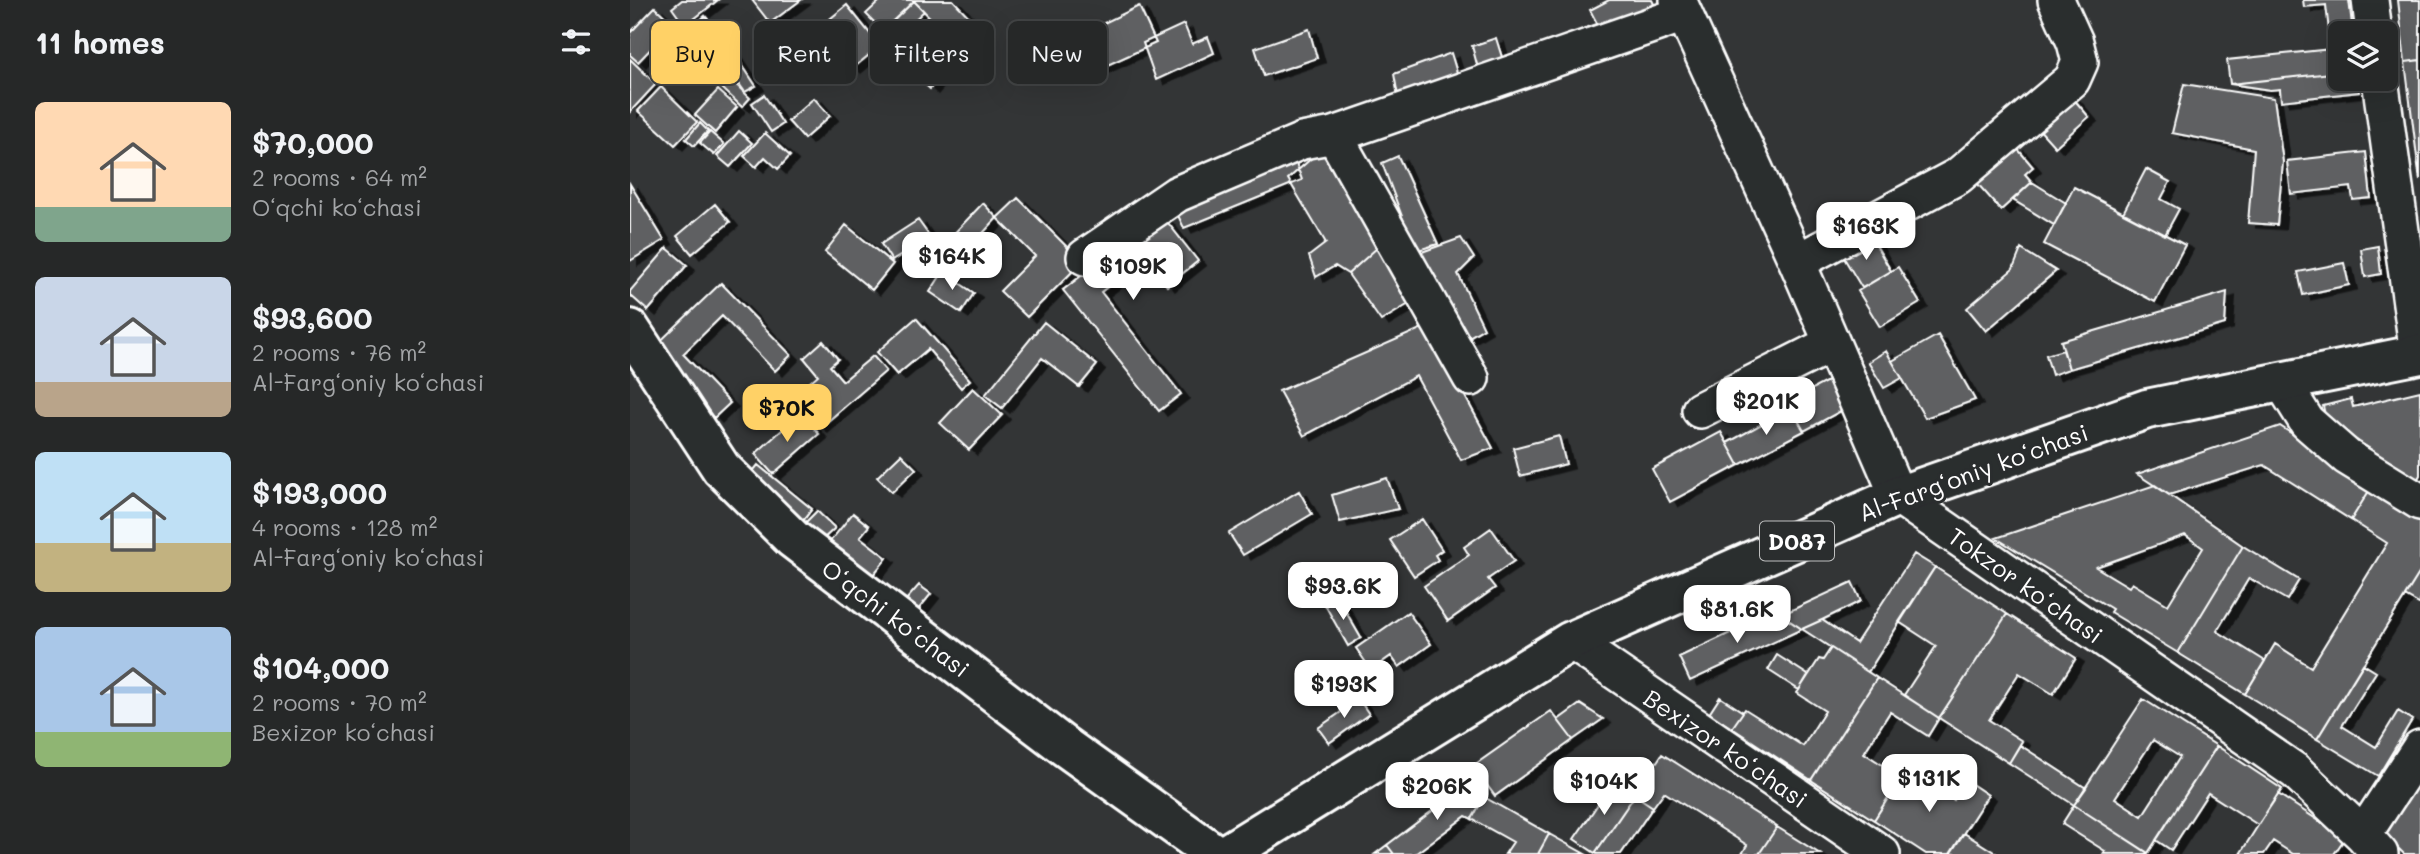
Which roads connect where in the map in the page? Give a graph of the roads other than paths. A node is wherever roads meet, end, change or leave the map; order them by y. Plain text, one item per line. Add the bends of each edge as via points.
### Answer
1 (2056, 0) edge
2 (2370, 0) edge
3 (1681, 7) edge
4 (2373, 21) edge
5 (2383, 91) edge
6 (1334, 135) junction
7 (1085, 257) dead end
8 (1797, 262) junction
9 (630, 329) edge
10 (1831, 345) junction
11 (2419, 354) edge
12 (1471, 377) dead end
13 (2282, 382) junction
14 (1700, 410) dead end
15 (1898, 496) junction
16 (2420, 502) edge
17 (1571, 641) junction
18 (2420, 748) edge
19 (2372, 845) edge
20 (1215, 854) edge
21 (1226, 854) edge
22 (1882, 854) edge

1 - 8 street via 2080,62 2072,80 1958,176
2 - 4 street
3 - 6 street
3 - 8 street
5 - 11 street
6 - 7 street via 1302,141 1177,194
6 - 12 street
8 - 10 street
9 - 20 main road, Oʻqchi koʻchasi via 721,468 793,539 1063,746
10 - 14 street
10 - 15 street
11 - 13 main road, Al-Fargʻoniy koʻchasi / D087
13 - 15 main road, Al-Fargʻoniy koʻchasi / D087 via 2147,409
13 - 16 street via 2317,431 2347,457
15 - 17 main road, Al-Fargʻoniy koʻchasi / D087
15 - 19 street, Tokzor koʻchasi via 2294,771
17 - 21 main road, Al-Fargʻoniy koʻchasi / D087
17 - 22 street, Bexizor koʻchasi
18 - 19 street

